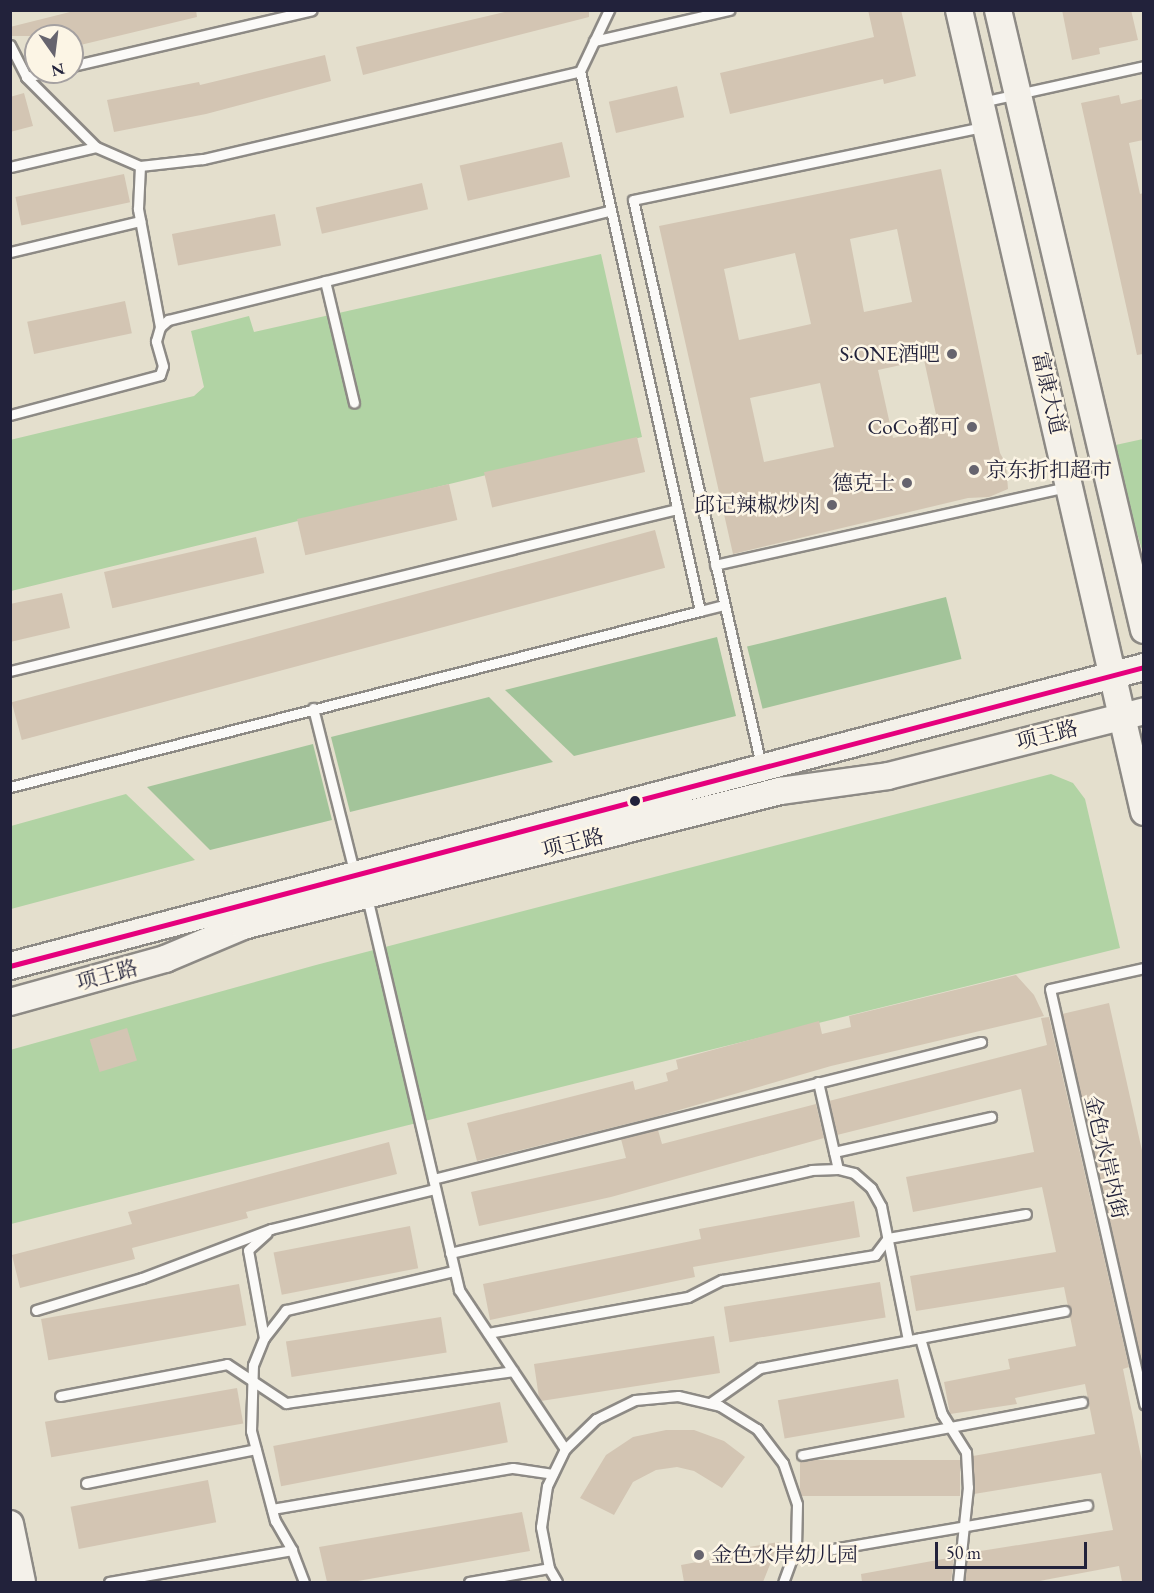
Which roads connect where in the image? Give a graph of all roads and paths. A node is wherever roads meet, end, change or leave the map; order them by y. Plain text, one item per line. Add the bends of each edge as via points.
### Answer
1 (312, 10) edge
2 (609, 10) edge
3 (729, 10) edge
4 (959, 10) edge
5 (998, 10) edge
6 (594, 41) junction
7 (10, 45) edge
8 (13, 57) edge
9 (84, 63) edge
10 (1143, 66) edge
11 (580, 71) junction
12 (24, 74) edge
13 (33, 84) edge
14 (1018, 94) junction
15 (980, 102) junction
16 (985, 127) junction
17 (96, 147) junction
18 (140, 166) junction
19 (10, 167) edge
20 (611, 210) junction
21 (140, 221) junction
22 (10, 252) edge
23 (325, 281) junction
24 (160, 327) junction
25 (354, 403) dead end
26 (10, 415) edge
27 (1071, 487) junction
28 (677, 508) junction
29 (715, 565) junction
30 (724, 604) junction
31 (700, 611) junction
32 (1143, 630) edge
33 (1143, 668) edge
34 (10, 671) edge
35 (1113, 674) junction
36 (313, 708) junction
37 (1133, 714) edge
38 (761, 767) junction
39 (10, 787) edge
40 (1143, 812) edge
41 (361, 885) junction
42 (14, 964) edge
43 (1143, 968) edge
44 (36, 995) junction
45 (10, 1002) edge
46 (10, 1013) edge
47 (981, 1042) dead end
48 (819, 1082) junction
49 (991, 1117) dead end
50 (834, 1152) junction
51 (838, 1169) junction
52 (434, 1184) junction
53 (1026, 1214) dead end
54 (271, 1229) junction
55 (888, 1238) junction
56 (450, 1253) junction
57 (454, 1271) junction
58 (36, 1310) dead end
59 (1065, 1311) dead end
60 (488, 1334) junction
61 (264, 1338) junction
62 (920, 1338) junction
63 (908, 1340) junction
64 (513, 1371) junction
65 (1140, 1377) edge
66 (252, 1378) junction
67 (60, 1396) dead end
68 (1082, 1402) dead end
69 (710, 1404) junction
70 (1143, 1404) edge
71 (952, 1426) junction
72 (256, 1449) junction
73 (565, 1449) junction
74 (802, 1455) dead end
75 (553, 1473) junction
76 (86, 1483) dead end
77 (1086, 1505) dead end
78 (272, 1509) junction
79 (10, 1524) edge
80 (963, 1526) junction
81 (833, 1549) dead end
82 (292, 1550) junction
83 (549, 1568) junction
84 (22, 1582) edge
85 (109, 1582) edge
86 (304, 1582) edge
87 (469, 1582) edge
88 (557, 1582) edge
89 (783, 1582) edge
90 (958, 1582) edge

1 - 9 lane
2 - 6 lane
3 - 6 lane
4 - 15 main road, 富康大道
5 - 14 main road, 富康大道
6 - 11 lane
7 - 8 lane
8 - 12 lane
10 - 14 lane
11 - 18 lane via 203,159
11 - 20 lane
13 - 17 lane
14 - 15 lane
14 - 32 main road, 富康大道
15 - 16 main road, 富康大道
16 - 27 main road, 富康大道
16 - 29 lane via 633,200
17 - 18 lane
17 - 19 lane
18 - 21 lane
20 - 23 lane
20 - 28 lane
21 - 22 lane
21 - 24 lane
23 - 24 lane via 168,320
23 - 25 lane
24 - 26 lane via 156,341 163,366 160,375
27 - 29 lane
27 - 35 main road, 富康大道
28 - 31 lane
28 - 34 lane
29 - 30 lane
30 - 31 lane
30 - 38 lane
31 - 36 lane
33 - 35 main road, 项王路
35 - 37 main road, 富康大道
35 - 38 main road, 项王路
36 - 39 lane
36 - 41 lane
37 - 40 main road, 富康大道
37 - 41 main road, 项王路 via 888,776 780,791
38 - 41 main road, 项王路
41 - 42 main road, 项王路
41 - 44 main road, 项王路 via 243,926 165,959
41 - 52 lane
43 - 65 lane, 金色水岸内街 via 1050,989
44 - 45 main road, 项王路
44 - 46 main road
47 - 48 lane
48 - 50 lane
48 - 52 lane
49 - 50 lane
50 - 51 lane
51 - 55 lane via 854,1173 871,1188 881,1206
51 - 56 lane via 811,1170
52 - 54 lane
52 - 56 lane
53 - 55 lane
54 - 58 lane via 142,1278
54 - 61 lane via 248,1250
55 - 60 lane via 875,1255 722,1280 688,1297
55 - 63 lane
56 - 57 lane
57 - 60 lane via 459,1290
57 - 61 lane via 286,1310
59 - 62 lane
60 - 64 lane
61 - 66 lane
62 - 63 lane
62 - 71 lane via 938,1403
63 - 69 lane via 760,1368
64 - 66 lane via 286,1403
64 - 73 lane
65 - 70 lane, 金色水岸内街
66 - 67 lane via 227,1364
66 - 72 lane via 251,1431
68 - 71 lane
69 - 73 lane via 678,1396 635,1400 596,1419
69 - 89 lane via 756,1429 783,1463 796,1504 796,1547
71 - 74 lane
71 - 80 lane via 966,1452
72 - 76 lane
72 - 78 lane
73 - 75 lane
75 - 78 lane via 513,1468
75 - 83 lane via 547,1486 541,1527
77 - 80 lane
78 - 82 lane
79 - 84 main road
80 - 81 lane
80 - 90 lane
82 - 85 lane
82 - 86 lane
83 - 87 lane
83 - 88 lane

